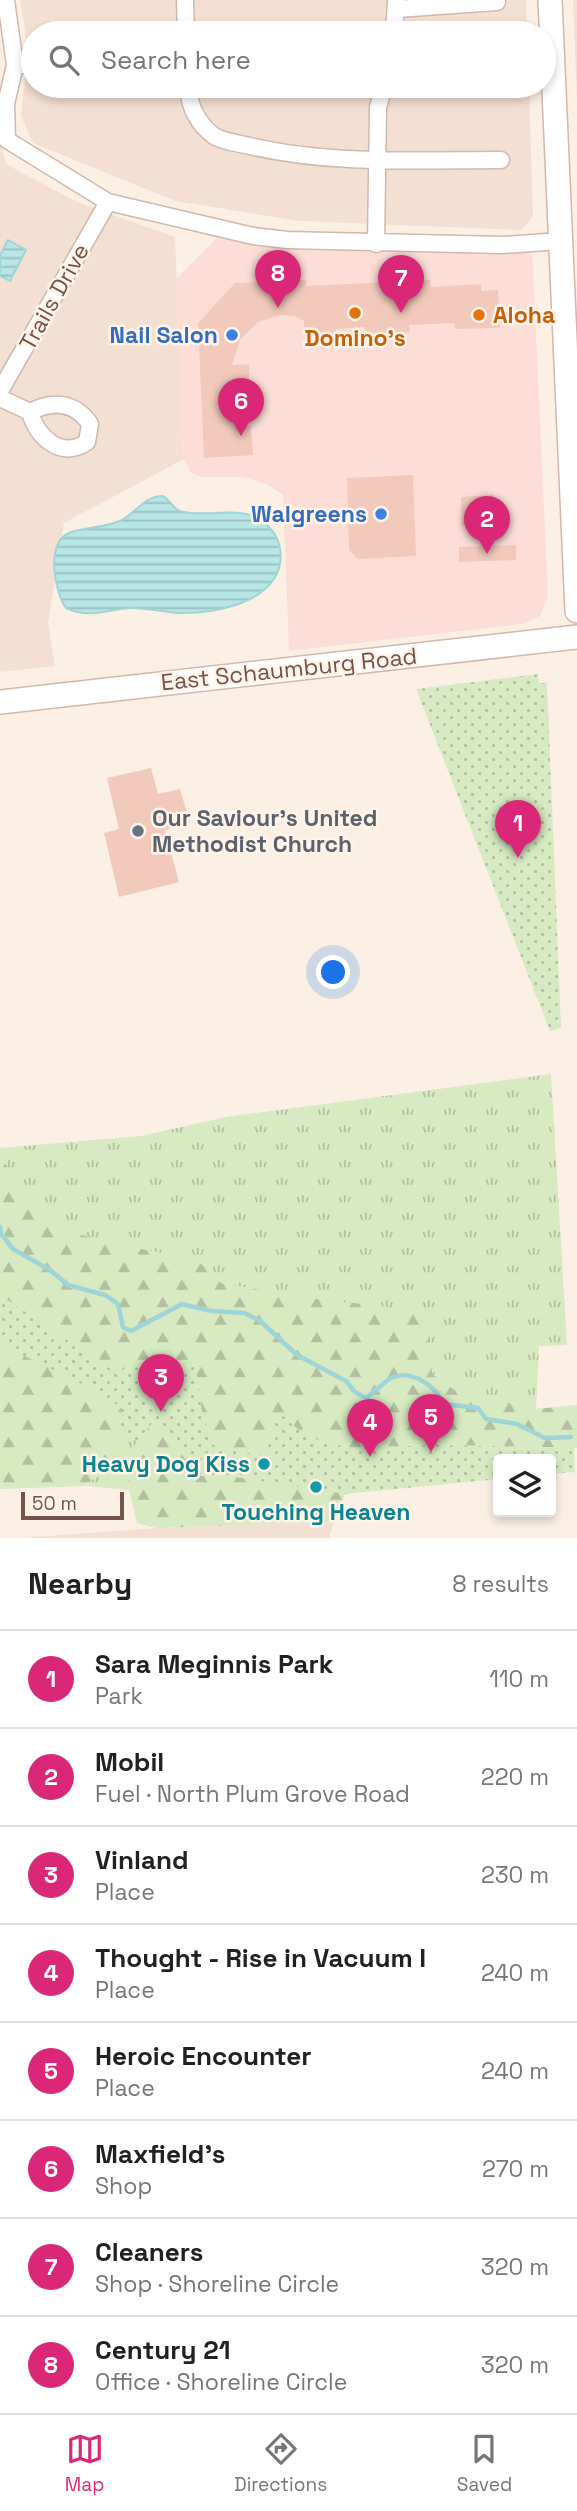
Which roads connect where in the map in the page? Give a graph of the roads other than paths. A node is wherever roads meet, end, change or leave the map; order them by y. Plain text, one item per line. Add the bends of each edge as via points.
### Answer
1 (6, 0) edge
2 (185, 0) edge
3 (550, 0) edge
4 (497, 2) dead end
5 (397, 5) edge
6 (186, 21) edge
7 (551, 21) edge
8 (15, 65) junction
9 (21, 65) edge
10 (188, 98) edge
11 (381, 98) edge
12 (554, 98) edge
13 (3, 140) edge
14 (376, 160) junction
15 (501, 160) dead end
16 (108, 202) junction
17 (560, 241) junction
18 (376, 244) junction
19 (0, 391) edge
20 (0, 398) edge
21 (30, 412) dead end
22 (577, 611) edge
23 (577, 637) edge
24 (0, 702) edge

1 - 8 street
2 - 6 street
3 - 7 street
4 - 5 street
8 - 9 street
8 - 13 street
10 - 14 street via 198,121 216,138 288,155
11 - 14 street
12 - 17 street
13 - 16 street
14 - 15 street
14 - 18 street
16 - 18 street via 253,236
16 - 19 street, Trails Drive
17 - 18 street
17 - 22 street
20 - 21 street
23 - 24 street, East Schaumburg Road

